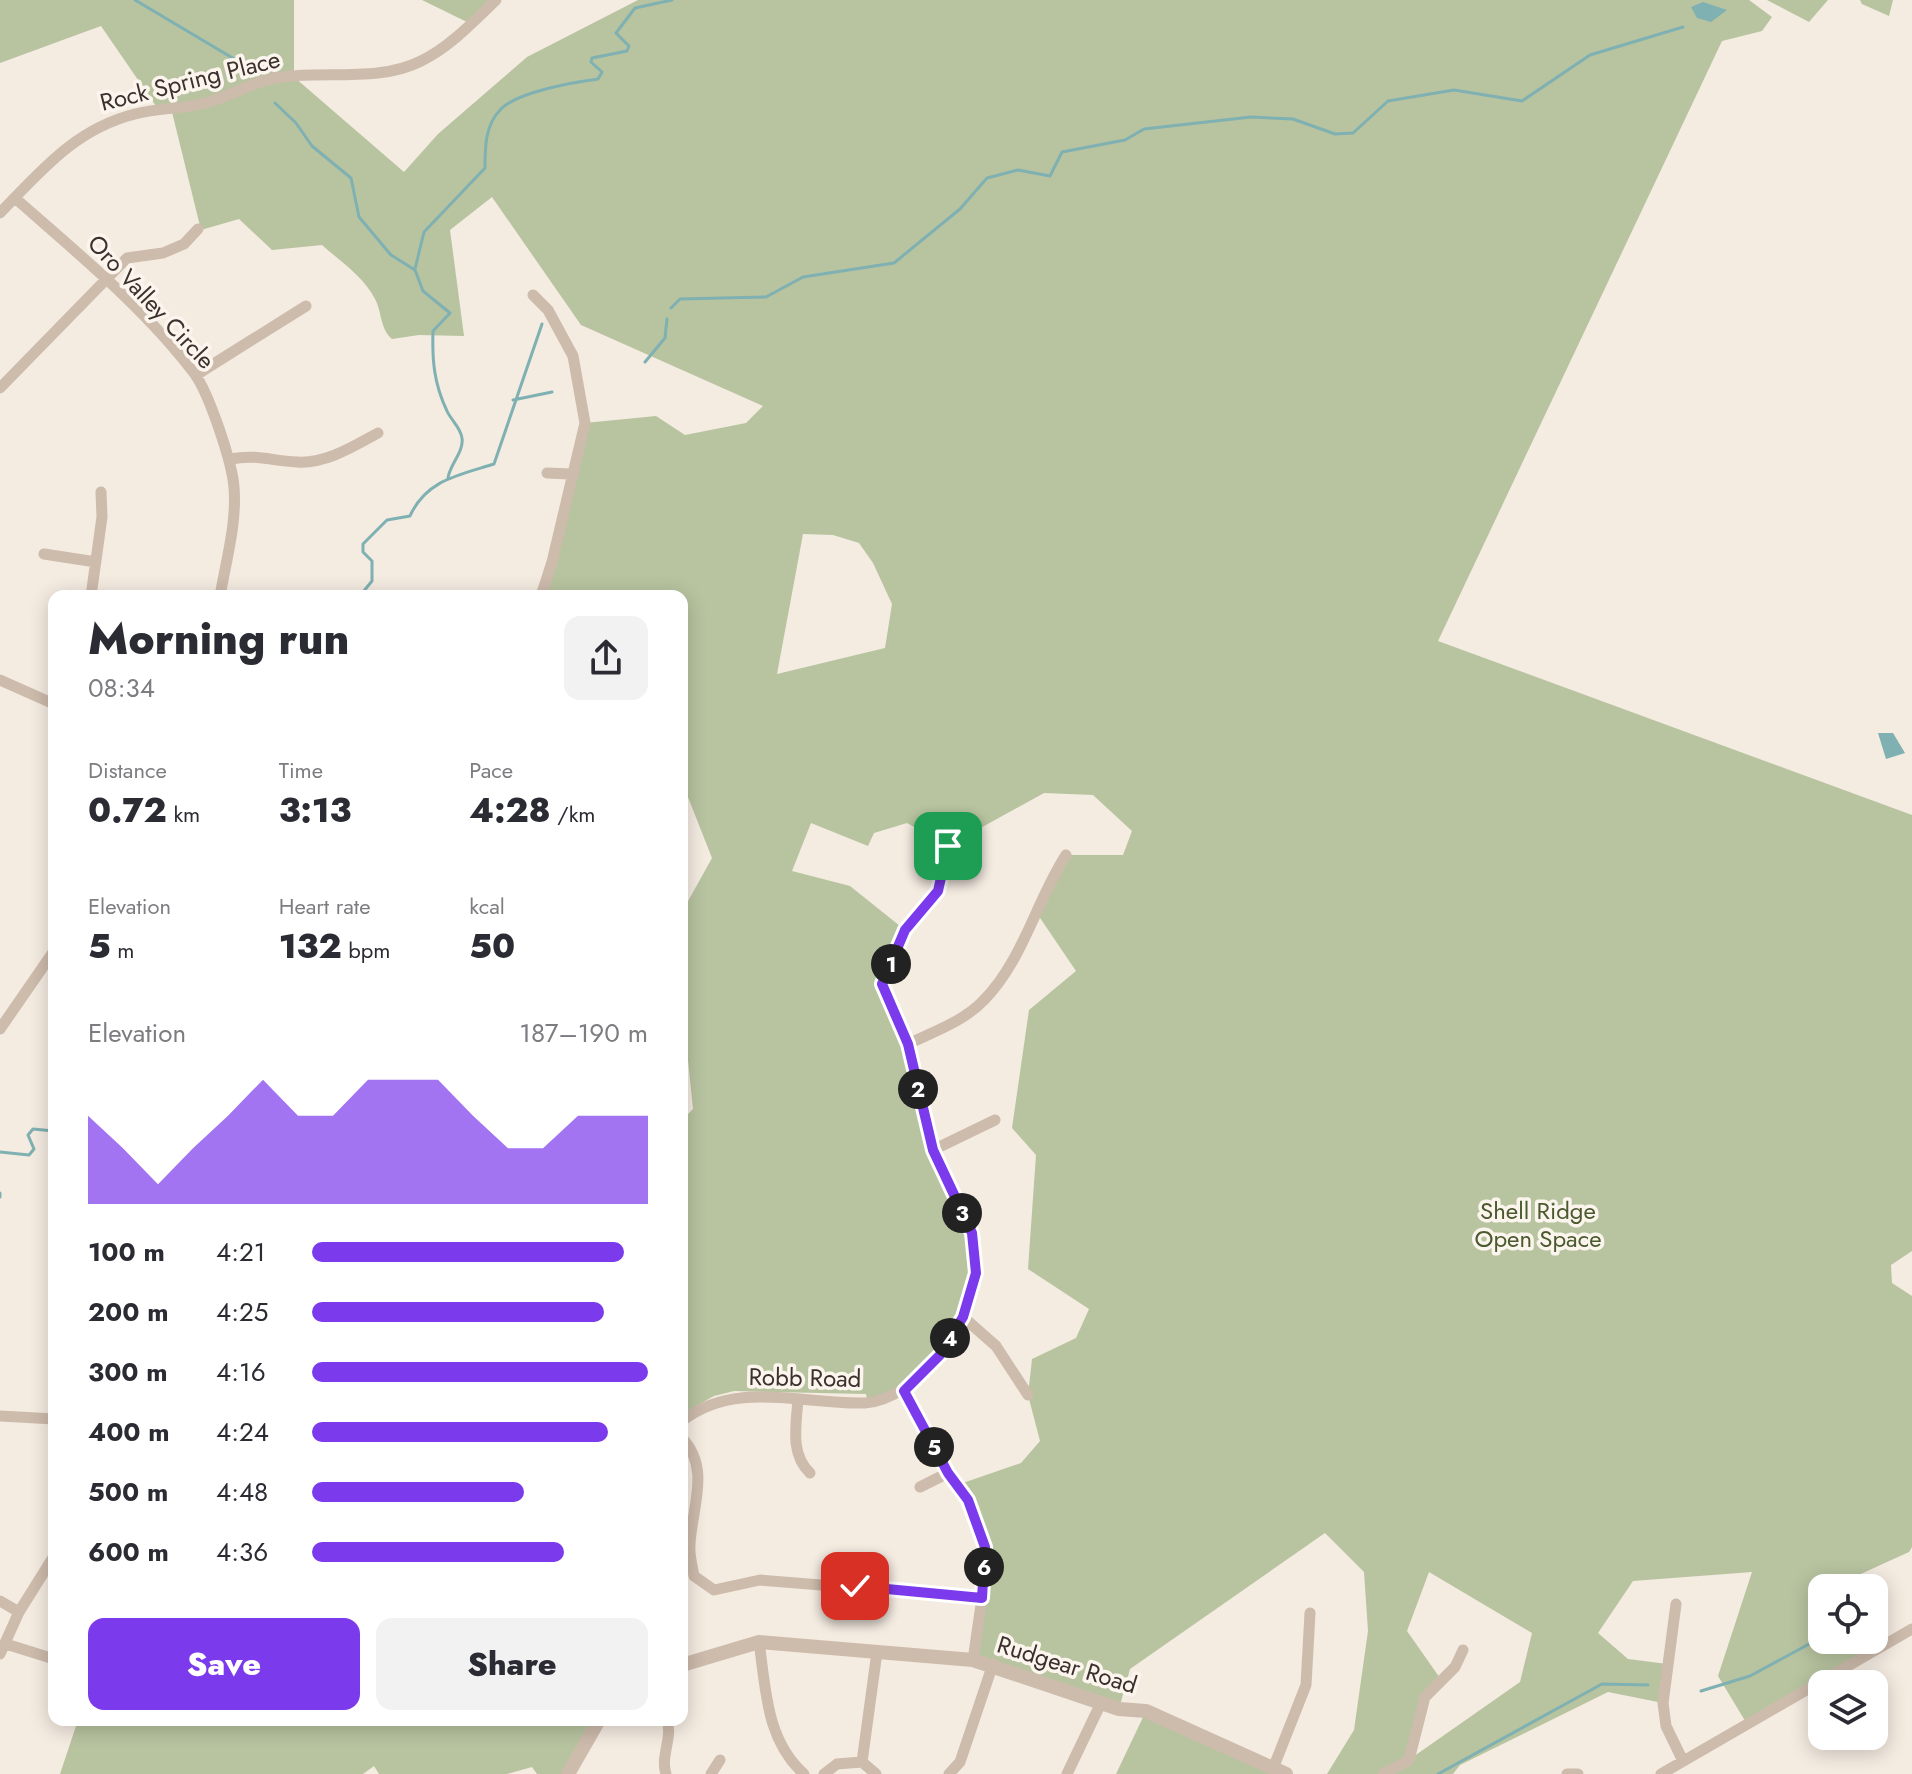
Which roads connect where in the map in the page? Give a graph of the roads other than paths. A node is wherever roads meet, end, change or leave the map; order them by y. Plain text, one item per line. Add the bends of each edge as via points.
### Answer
1 (496, 0) edge
2 (15, 198) junction
3 (0, 213) edge
4 (198, 229) dead end
5 (107, 280) junction
6 (533, 295) dead end
7 (306, 306) dead end
8 (196, 375) junction
9 (0, 388) edge
10 (378, 433) dead end
11 (230, 459) junction
12 (547, 473) dead end
13 (570, 474) junction
14 (101, 492) dead end
15 (44, 554) dead end
16 (96, 562) junction
17 (92, 590) edge
18 (221, 590) edge
19 (543, 590) edge
20 (0, 680) edge
21 (48, 701) edge
22 (948, 846) dead end
23 (1066, 855) dead end
24 (48, 961) edge
25 (0, 1029) edge
26 (908, 1044) junction
27 (995, 1120) dead end
28 (933, 1150) junction
29 (963, 1317) junction
30 (904, 1391) junction
31 (1028, 1395) dead end
32 (798, 1400) junction
33 (0, 1416) edge
34 (688, 1417) edge
35 (48, 1419) edge
36 (688, 1446) edge
37 (810, 1473) dead end
38 (948, 1473) junction
39 (920, 1487) dead end
40 (48, 1566) edge
41 (982, 1598) junction
42 (0, 1601) edge
43 (1676, 1604) dead end
44 (19, 1612) junction
45 (1310, 1613) dead end
46 (1912, 1629) edge
47 (759, 1642) junction
48 (3, 1649) edge
49 (1463, 1650) dead end
50 (877, 1652) junction
51 (48, 1658) edge
52 (973, 1660) junction
53 (688, 1663) edge
54 (993, 1664) junction
55 (1101, 1703) junction
56 (596, 1726) edge
57 (669, 1726) edge
58 (1682, 1759) junction
59 (720, 1760) dead end
60 (862, 1762) junction
61 (1280, 1770) edge
62 (568, 1774) edge
63 (666, 1774) edge
64 (711, 1774) edge
65 (804, 1774) edge
66 (824, 1774) edge
67 (876, 1774) edge
68 (949, 1774) edge
69 (1067, 1774) edge
70 (1383, 1774) edge
71 (1567, 1774) edge
72 (1578, 1774) edge
73 (1661, 1774) edge

1 - 2 street, Rock Spring Place via 451,42 394,70 283,76 203,104 105,123 72,142
2 - 3 street, Rock Spring Place
2 - 5 street, Oro Valley Circle
4 - 5 street via 174,249 127,258
5 - 8 street, Oro Valley Circle
5 - 9 street
6 - 13 street via 548,310 573,356 585,423
7 - 8 street
8 - 11 street, Oro Valley Circle
10 - 11 street via 342,453 299,463 257,454
11 - 18 street, Oro Valley Circle via 234,514
12 - 13 street
13 - 19 street
14 - 16 street
15 - 16 street
16 - 17 street
20 - 21 street
22 - 26 street, Robb Road via 938,891 905,930 882,984
23 - 26 street via 1047,883 1024,938 983,1002
24 - 25 street
26 - 28 street, Robb Road
27 - 28 street
28 - 29 street, Robb Road via 972,1233 976,1273
29 - 30 street, Robb Road via 940,1355
29 - 31 street via 996,1346
30 - 32 street, Robb Road via 868,1403
30 - 38 street
32 - 34 street, Robb Road via 730,1399
32 - 37 street via 796,1449
33 - 35 street
36 - 41 street via 699,1474 690,1547 694,1576 714,1590 760,1580
38 - 39 street
38 - 41 street via 968,1500 985,1547
40 - 44 street
41 - 52 street
42 - 44 street
43 - 58 street via 1663,1703 1666,1726
44 - 48 street
45 - 61 street via 1306,1685
46 - 58 street
47 - 50 street, Rudgear Road
47 - 53 street, Rudgear Road
47 - 65 street via 770,1723 788,1759
48 - 51 street
49 - 70 street via 1455,1667 1425,1697 1409,1760
50 - 52 street, Rudgear Road
50 - 60 street
52 - 54 street, Rudgear Road
54 - 55 street, Rudgear Road
54 - 68 street via 960,1762
55 - 61 street, Rudgear Road via 1146,1711
55 - 69 street
56 - 62 street
57 - 63 street
58 - 73 street
59 - 64 street
60 - 66 street via 837,1764
60 - 67 street
71 - 72 street

